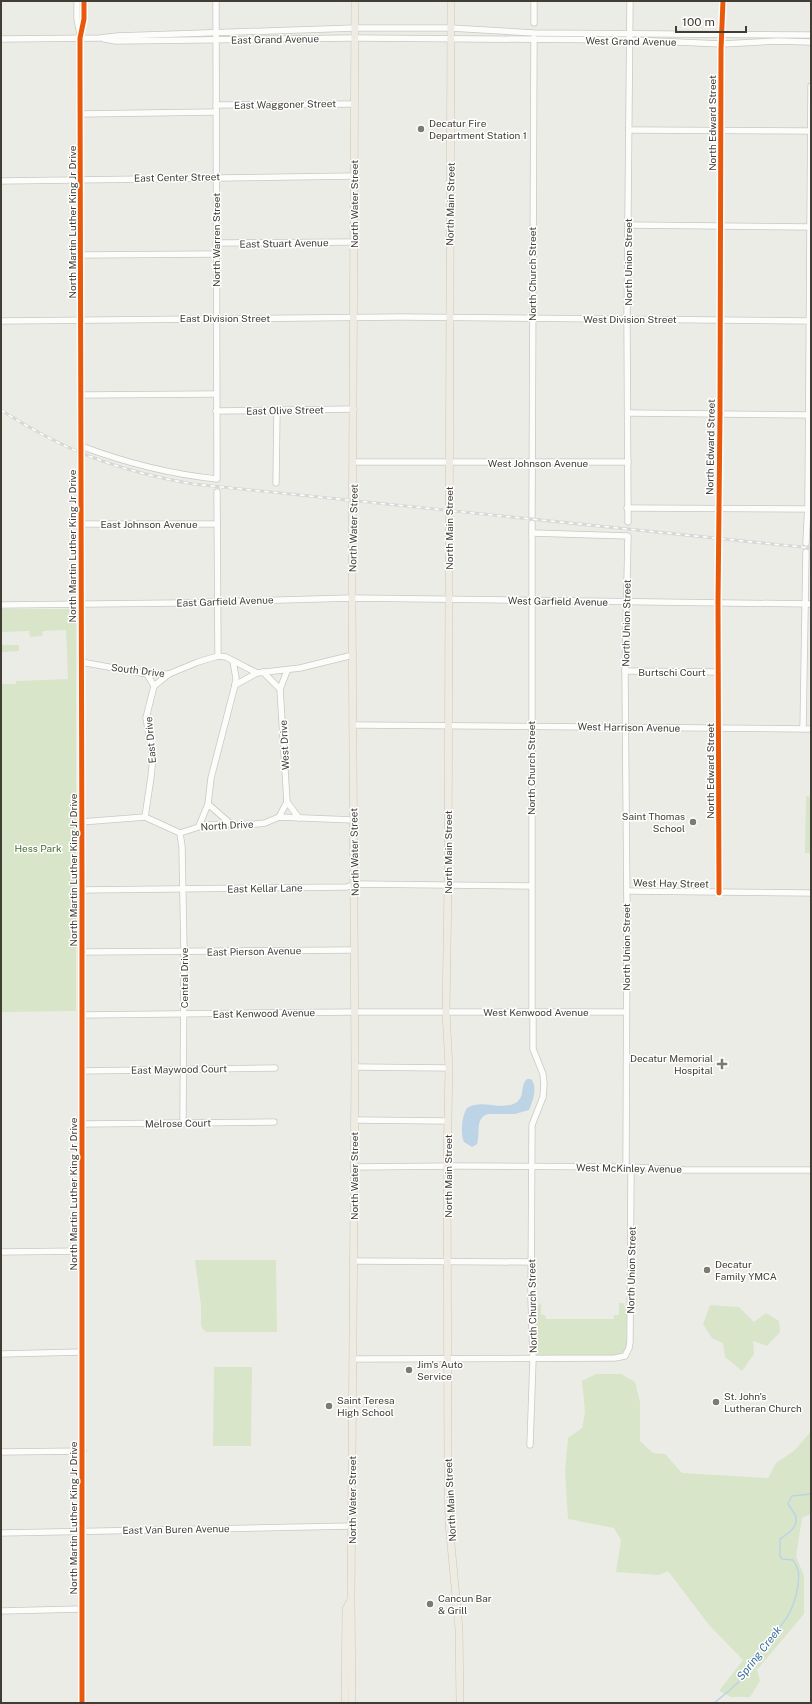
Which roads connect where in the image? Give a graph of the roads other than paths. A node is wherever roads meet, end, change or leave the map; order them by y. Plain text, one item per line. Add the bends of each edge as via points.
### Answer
1 (76, 1) edge
2 (84, 1) edge
3 (216, 1) edge
4 (355, 1) edge
5 (451, 1) edge
6 (534, 1) edge
7 (630, 1) edge
8 (723, 1) edge
9 (534, 23) dead end
10 (355, 28) junction
11 (451, 28) junction
12 (216, 33) junction
13 (722, 35) junction
14 (811, 35) edge
15 (534, 36) junction
16 (630, 37) junction
17 (80, 38) junction
18 (100, 38) junction
19 (354, 38) junction
20 (1, 39) edge
21 (216, 39) junction
22 (451, 39) junction
23 (811, 42) edge
24 (722, 44) junction
25 (811, 86) edge
26 (354, 104) junction
27 (216, 105) junction
28 (216, 112) junction
29 (80, 114) junction
30 (628, 130) junction
31 (721, 131) junction
32 (811, 132) edge
33 (354, 176) junction
34 (216, 177) junction
35 (80, 178) junction
36 (1, 181) edge
37 (628, 225) junction
38 (721, 226) junction
39 (811, 227) edge
40 (353, 242) junction
41 (216, 243) junction
42 (81, 254) junction
43 (216, 254) junction
44 (354, 317) junction
45 (449, 317) junction
46 (217, 318) junction
47 (532, 318) junction
48 (627, 319) junction
49 (81, 320) junction
50 (719, 320) junction
51 (1, 321) edge
52 (810, 321) edge
53 (216, 394) junction
54 (81, 395) junction
55 (354, 409) junction
56 (277, 410) junction
57 (216, 411) junction
58 (628, 413) junction
59 (720, 414) junction
60 (810, 415) edge
61 (81, 446) junction
62 (354, 462) junction
63 (449, 462) junction
64 (628, 462) junction
65 (532, 463) junction
66 (276, 483) dead end
67 (217, 492) dead end
68 (627, 508) junction
69 (719, 509) junction
70 (809, 509) edge
71 (532, 516) dead end
72 (628, 522) dead end
73 (532, 523) dead end
74 (81, 524) junction
75 (217, 524) junction
76 (532, 533) junction
77 (806, 543) dead end
78 (806, 552) dead end
79 (352, 598) junction
80 (449, 600) junction
81 (531, 600) junction
82 (218, 601) junction
83 (626, 602) junction
84 (718, 602) junction
85 (81, 604) junction
86 (808, 604) edge
87 (1, 605) edge
88 (353, 655) junction
89 (218, 656) junction
90 (233, 661) junction
91 (81, 662) junction
92 (287, 670) junction
93 (625, 672) junction
94 (718, 672) junction
95 (260, 673) junction
96 (147, 674) junction
97 (168, 674) junction
98 (235, 685) junction
99 (154, 686) junction
100 (280, 688) junction
101 (354, 725) junction
102 (448, 726) junction
103 (531, 726) junction
104 (626, 726) junction
105 (719, 728) junction
106 (803, 729) junction
107 (811, 729) edge
108 (287, 802) junction
109 (208, 804) junction
110 (145, 817) junction
111 (279, 817) junction
112 (299, 818) junction
113 (353, 820) junction
114 (81, 822) junction
115 (232, 825) junction
116 (199, 826) junction
117 (180, 833) junction
118 (355, 884) junction
119 (448, 885) junction
120 (531, 886) junction
121 (183, 888) junction
122 (82, 890) junction
123 (626, 891) junction
124 (719, 893) junction
125 (811, 893) edge
126 (354, 950) junction
127 (184, 951) junction
128 (82, 952) junction
129 (355, 1012) junction
130 (446, 1012) junction
131 (532, 1012) junction
132 (626, 1012) junction
133 (184, 1014) junction
134 (82, 1015) junction
135 (355, 1067) junction
136 (275, 1068) dead end
137 (449, 1068) junction
138 (182, 1069) junction
139 (82, 1071) junction
140 (354, 1120) junction
141 (448, 1121) junction
142 (183, 1122) junction
143 (274, 1122) dead end
144 (82, 1124) junction
145 (447, 1166) junction
146 (354, 1167) junction
147 (532, 1167) junction
148 (628, 1167) junction
149 (811, 1170) edge
150 (82, 1251) junction
151 (1, 1252) edge
152 (353, 1261) junction
153 (448, 1261) junction
154 (531, 1262) junction
155 (82, 1352) junction
156 (1, 1354) edge
157 (353, 1359) junction
158 (448, 1359) junction
159 (533, 1359) junction
160 (530, 1445) dead end
161 (83, 1451) junction
162 (1, 1452) edge
163 (352, 1526) junction
164 (81, 1532) junction
165 (1, 1533) edge
166 (351, 1599) junction
167 (81, 1609) junction
168 (1, 1611) edge
169 (460, 1690) junction
170 (82, 1703) edge
171 (345, 1703) edge
172 (352, 1703) edge
173 (460, 1703) edge
174 (465, 1703) edge

1 - 17 street, North Martin Luther King Jr Drive
2 - 17 street, North Martin Luther King Jr Drive
3 - 12 street, North Warren Street
4 - 10 main road, North Water Street
5 - 11 main road, North Main Street
6 - 9 street
7 - 16 street, North Union Street
8 - 13 street, North Edward Street
10 - 11 street, East Grand Avenue
10 - 12 street, East Grand Avenue
10 - 19 main road, North Water Street
11 - 15 street, West Grand Avenue
11 - 22 main road, North Main Street
12 - 18 street, East Grand Avenue
12 - 21 street, North Warren Street
13 - 14 street, West Grand Avenue
13 - 16 street, West Grand Avenue
13 - 24 street, North Edward Street
15 - 16 street, West Grand Avenue
15 - 22 street, West Grand Avenue
15 - 47 street, North Church Street
16 - 24 street, West Grand Avenue
16 - 30 street, North Union Street
17 - 18 street, East Grand Avenue
17 - 20 street, East Grand Avenue
17 - 29 street, North Martin Luther King Jr Drive
18 - 21 street, East Grand Avenue via 116,41
19 - 21 street, East Grand Avenue
19 - 22 street, East Grand Avenue
19 - 26 main road, North Water Street
21 - 27 street, North Warren Street
22 - 45 main road, North Main Street
23 - 24 street, West Grand Avenue
24 - 31 street, North Edward Street
25 - 32 street
26 - 27 street, East Waggoner Street
26 - 33 main road, North Water Street
27 - 28 street, North Warren Street
28 - 29 street
28 - 34 street, North Warren Street
29 - 35 street, North Martin Luther King Jr Drive
30 - 31 street
30 - 37 street, North Union Street
31 - 32 street
31 - 38 street, North Edward Street
32 - 39 street
33 - 34 street, East Center Street
33 - 40 main road, North Water Street
34 - 35 street, East Center Street
34 - 41 street, North Warren Street
35 - 36 street, East Center Street
35 - 42 street, North Martin Luther King Jr Drive
37 - 38 street
37 - 48 street, North Union Street
38 - 39 street
38 - 50 street, North Edward Street
39 - 52 street
40 - 41 street, East Stuart Avenue
40 - 44 main road, North Water Street
41 - 43 street, North Warren Street
42 - 43 street
42 - 49 street, North Martin Luther King Jr Drive
43 - 46 street, North Warren Street
44 - 45 street, East Division Street
44 - 46 street, East Division Street
44 - 55 main road, North Water Street
45 - 47 street, West Division Street
45 - 63 main road, North Main Street
46 - 49 street, East Division Street
46 - 53 street, North Warren Street
47 - 48 street, West Division Street
47 - 65 street, North Church Street
48 - 50 street, West Division Street
48 - 58 street, North Union Street
49 - 51 street, East Division Street
49 - 54 street, North Martin Luther King Jr Drive
50 - 52 street, West Division Street
50 - 59 street, North Edward Street
52 - 60 street
53 - 54 street
53 - 57 street, North Warren Street
54 - 61 street, North Martin Luther King Jr Drive
55 - 56 street, East Olive Street
55 - 62 main road, North Water Street
56 - 57 street, East Olive Street
56 - 66 street
57 - 61 street, North Warren Street via 217,479 146,468
58 - 59 street
58 - 64 street, North Union Street
59 - 60 street
59 - 69 street, North Edward Street
60 - 70 street
61 - 74 street, North Martin Luther King Jr Drive
62 - 63 street
62 - 79 main road, North Water Street
63 - 65 street, West Johnson Avenue
63 - 80 main road, North Main Street
64 - 65 street, West Johnson Avenue
64 - 68 street, North Union Street
65 - 71 street, North Church Street
67 - 75 street
68 - 69 street
68 - 72 street, North Union Street
69 - 70 street
69 - 84 street, North Edward Street
70 - 77 street
73 - 76 street, North Church Street
74 - 75 street, East Johnson Avenue
74 - 85 street, North Martin Luther King Jr Drive
75 - 82 street
76 - 81 street, North Church Street
76 - 83 street, North Union Street via 628,536
78 - 86 street
79 - 80 street, East Garfield Avenue
79 - 82 street, East Garfield Avenue
79 - 88 main road, North Water Street
80 - 81 street, West Garfield Avenue
80 - 102 main road, North Main Street
81 - 83 street, West Garfield Avenue
81 - 103 street, North Church Street
82 - 85 street, East Garfield Avenue
82 - 89 street
83 - 84 street, West Garfield Avenue
83 - 93 street, North Union Street
84 - 86 street, West Garfield Avenue
84 - 94 street, North Edward Street
85 - 87 street, East Garfield Avenue
85 - 91 street, North Martin Luther King Jr Drive
86 - 106 street
88 - 92 street
88 - 101 main road, North Water Street
89 - 90 street
89 - 97 street, South Drive
90 - 95 street
90 - 98 street
91 - 96 street, South Drive
91 - 114 street, North Martin Luther King Jr Drive
92 - 95 street
92 - 100 street, West Drive
93 - 94 street, Burtschi Court
93 - 104 street, North Union Street
94 - 105 street, North Edward Street
95 - 98 street
95 - 100 street
96 - 97 street, South Drive
96 - 99 street
97 - 99 street
98 - 109 street via 211,778
99 - 110 street, East Drive via 146,718 152,757
100 - 108 street, West Drive
101 - 102 street, West Harrison Avenue
101 - 113 main road, North Water Street
102 - 103 street, West Harrison Avenue
102 - 119 main road, North Main Street
103 - 104 street, West Harrison Avenue
103 - 120 street, North Church Street
104 - 105 street, West Harrison Avenue
104 - 123 street, North Union Street
105 - 106 street, West Harrison Avenue
105 - 124 street, North Edward Street
106 - 107 street, West Harrison Avenue
108 - 111 street
108 - 112 street
109 - 115 street
109 - 116 street
110 - 114 street
110 - 117 street
111 - 112 street, North Drive
111 - 115 street, North Drive via 265,823
112 - 113 street, North Drive
113 - 118 main road, North Water Street
114 - 122 street, North Martin Luther King Jr Drive
115 - 116 street, North Drive
116 - 117 street, North Drive
117 - 121 street, Central Drive
118 - 119 street, East Kellar Lane
118 - 121 street, East Kellar Lane via 347,887
118 - 126 main road, North Water Street
119 - 120 street, East Kellar Lane
119 - 130 main road, North Main Street
120 - 131 street, North Church Street
121 - 122 street, East Kellar Lane
121 - 127 street, Central Drive
122 - 128 street, North Martin Luther King Jr Drive
123 - 124 street, West Hay Street
123 - 132 street, North Union Street
124 - 125 street, West Hay Street
126 - 127 street, East Pierson Avenue
126 - 129 main road, North Water Street
127 - 128 street, East Pierson Avenue
127 - 133 street, Central Drive
128 - 134 street, North Martin Luther King Jr Drive
129 - 130 street, East Kenwood Avenue
129 - 133 street, East Kenwood Avenue
129 - 135 main road, North Water Street
130 - 131 street, West Kenwood Avenue
130 - 137 main road, North Main Street
131 - 132 street, West Kenwood Avenue
131 - 147 street, North Church Street via 533,1049 543,1074 544,1084 544,1097 533,1122
132 - 148 street, North Union Street
133 - 134 street, East Kenwood Avenue
133 - 138 street, Central Drive
134 - 139 street, North Martin Luther King Jr Drive
135 - 137 street
135 - 140 main road, North Water Street
136 - 138 street, East Maywood Court
137 - 141 main road, North Main Street
138 - 139 street, East Maywood Court
138 - 142 street, Central Drive
139 - 144 street, North Martin Luther King Jr Drive
140 - 141 street
140 - 146 main road, North Water Street
141 - 145 main road, North Main Street
142 - 143 street, Melrose Court
142 - 144 street, Melrose Court
144 - 150 street, North Martin Luther King Jr Drive
145 - 146 street, West McKinley Avenue
145 - 147 street, West McKinley Avenue
145 - 153 main road, North Main Street
146 - 152 main road, North Water Street
147 - 148 street, West McKinley Avenue
147 - 154 street, North Church Street
148 - 149 street, West McKinley Avenue via 685,1170
148 - 159 street, North Union Street via 629,1348 625,1356 615,1358
150 - 151 street
150 - 155 street, North Martin Luther King Jr Drive
152 - 153 street
152 - 157 main road, North Water Street
153 - 154 street
153 - 158 main road, North Main Street
154 - 159 street, North Church Street
155 - 156 street
155 - 161 street, North Martin Luther King Jr Drive
157 - 158 street
157 - 163 main road, North Water Street
158 - 159 street
158 - 169 main road, North Main Street via 448,1493 459,1629
159 - 160 street, North Church Street
161 - 162 street
161 - 164 street, North Martin Luther King Jr Drive
163 - 164 street, East Van Buren Avenue
163 - 166 main road, North Water Street
164 - 165 street, East Van Buren Avenue
164 - 167 street, North Martin Luther King Jr Drive
166 - 171 main road via 346,1609
166 - 172 main road, North Water Street
167 - 168 street
167 - 170 street, North Martin Luther King Jr Drive
169 - 173 main road, North Main Street
169 - 174 main road

